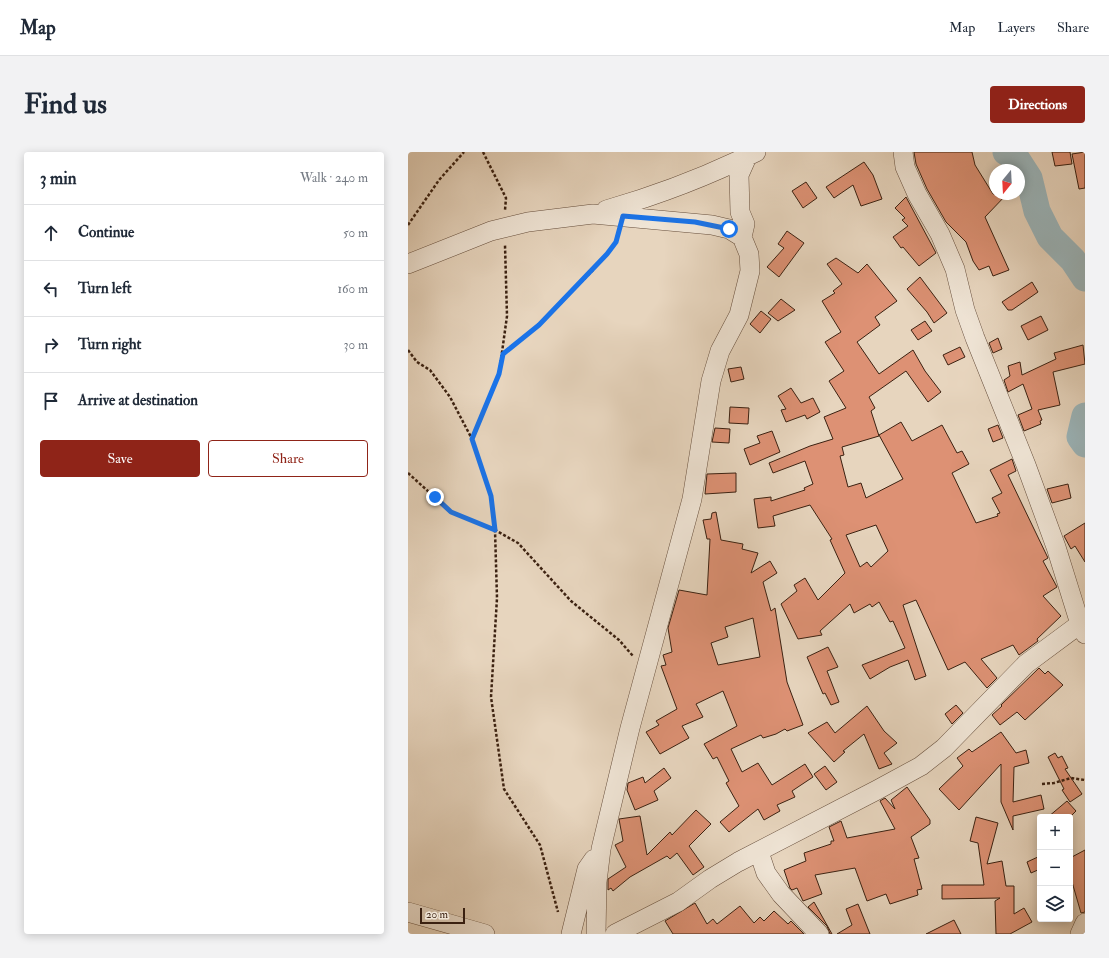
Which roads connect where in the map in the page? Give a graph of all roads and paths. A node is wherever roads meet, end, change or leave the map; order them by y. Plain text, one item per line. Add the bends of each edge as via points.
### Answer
1 (464, 152) edge
2 (483, 152) edge
3 (903, 152) edge
4 (752, 154) edge
5 (593, 214) junction
6 (623, 216) junction
7 (408, 225) edge
8 (505, 227) junction
9 (742, 237) junction
10 (408, 264) edge
11 (408, 350) edge
12 (503, 354) junction
13 (472, 439) junction
14 (408, 473) edge
15 (495, 530) junction
16 (1082, 629) edge
17 (646, 669) junction
18 (1085, 780) edge
19 (1042, 784) dead end
20 (601, 849) junction
21 (759, 852) junction
22 (408, 912) edge
23 (1085, 923) edge
24 (566, 927) edge
25 (485, 934) edge
26 (596, 934) edge
27 (615, 934) edge
28 (819, 934) edge
29 (1080, 934) edge

1 - 7 path via 439,180
2 - 8 path via 506,198
3 - 16 street via 916,194 940,234 955,269 965,310 1026,465
4 - 5 street via 670,190
4 - 9 street via 739,175 740,212 745,224
5 - 6 street
5 - 8 street
6 - 9 street via 712,225 729,229
6 - 12 path via 616,242 607,254 539,325
8 - 10 street
8 - 12 path via 507,316
9 - 17 street via 749,254 750,271 738,315 720,351 710,381 692,499
11 - 13 path via 418,362 430,370 450,397
12 - 13 path via 499,374
13 - 15 path via 491,496
14 - 15 path via 451,512
15 - 17 path via 518,542 571,602 618,640
15 - 24 path via 497,598 491,697 504,789 540,845
16 - 21 street via 1026,664 949,743 920,766
17 - 20 street
18 - 19 path via 1071,778
20 - 24 street via 587,869
20 - 26 street via 597,882
21 - 27 street via 710,879 678,902
21 - 28 street via 766,873 781,894
22 - 25 street
23 - 29 street

